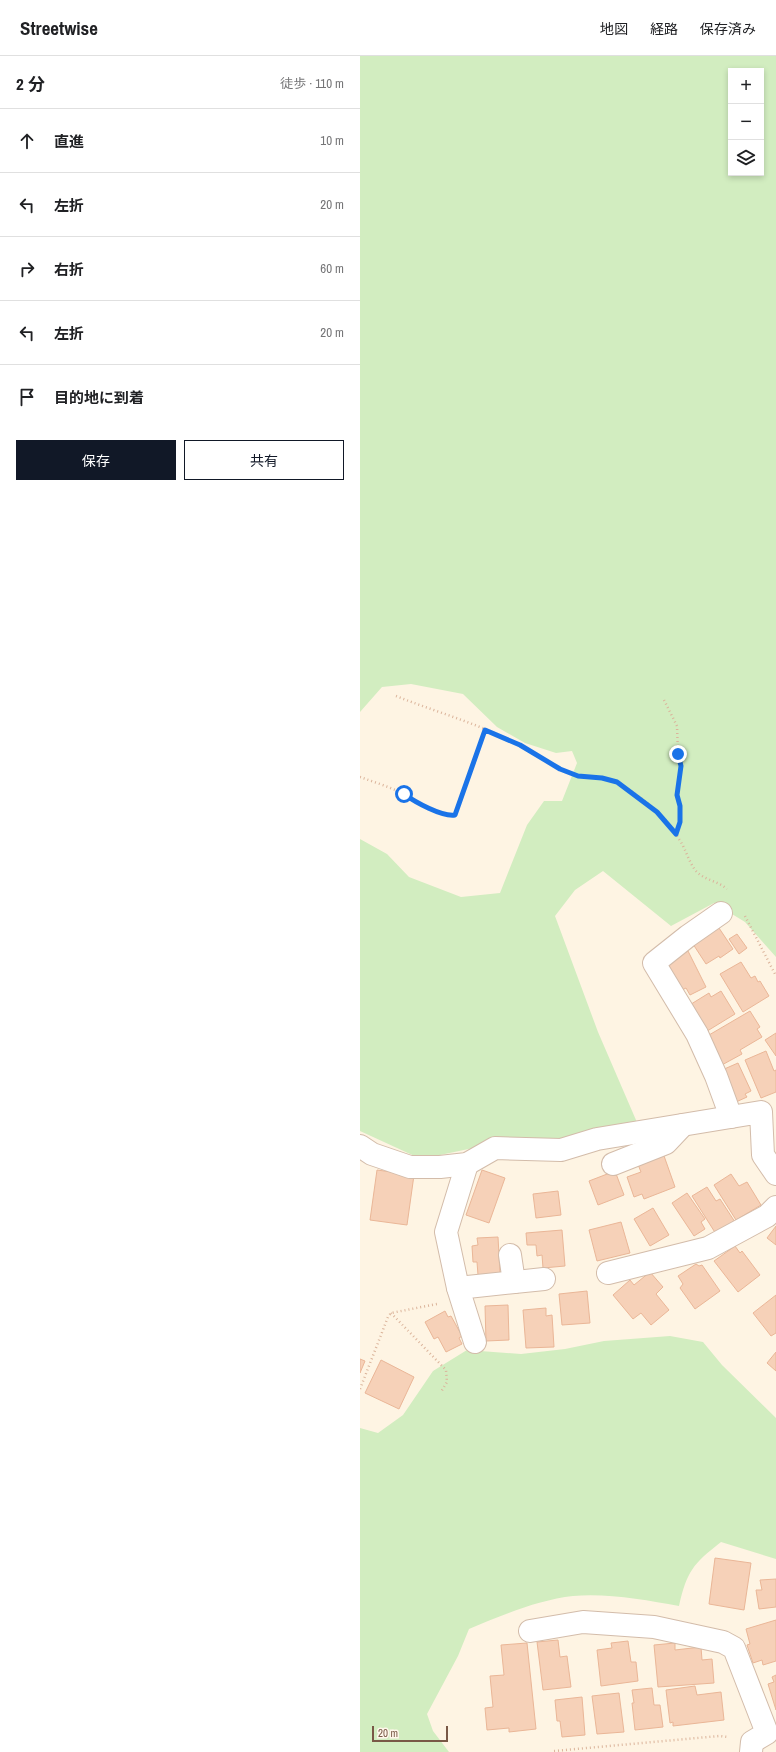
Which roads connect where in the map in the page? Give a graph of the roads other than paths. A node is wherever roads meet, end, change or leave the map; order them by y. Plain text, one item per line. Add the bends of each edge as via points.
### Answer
1 (731, 912) road end
2 (769, 1110) edge
3 (731, 1117) junction
4 (683, 1125) junction
5 (360, 1146) edge
6 (467, 1164) junction
7 (613, 1164) dead end
8 (776, 1174) edge
9 (776, 1207) edge
10 (510, 1255) dead end
11 (608, 1273) dead end
12 (544, 1279) dead end
13 (514, 1282) junction
14 (460, 1293) junction
15 (475, 1342) dead end
16 (530, 1631) dead end
17 (762, 1739) edge

1 - 3 street via 688,936 654,963 697,1034
2 - 3 street
2 - 8 street via 763,1155
3 - 4 street
4 - 6 street via 597,1140 561,1150 494,1148
4 - 7 street via 666,1143
5 - 6 street via 372,1154 410,1167
6 - 14 street via 446,1232
9 - 11 street via 767,1216 708,1248
10 - 13 street
12 - 13 street
13 - 14 street
14 - 15 street
16 - 17 street via 582,1622 654,1627 723,1642 734,1648

